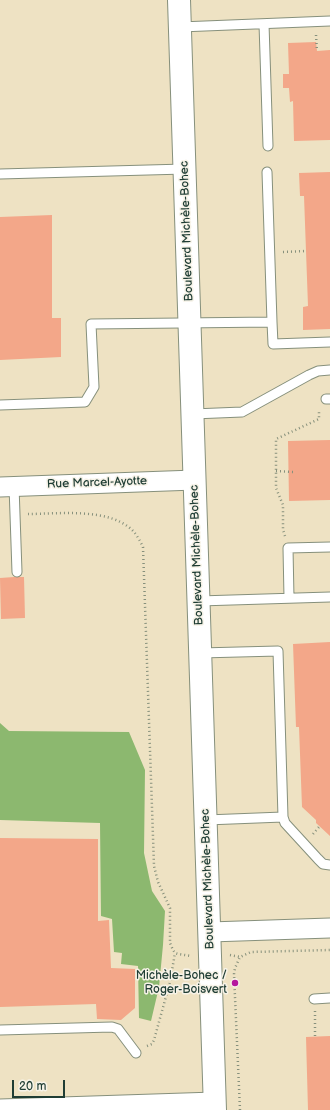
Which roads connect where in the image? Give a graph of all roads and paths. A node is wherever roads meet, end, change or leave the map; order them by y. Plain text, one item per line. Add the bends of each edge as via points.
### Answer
1 (179, 0) edge
2 (330, 21) edge
3 (264, 24) junction
4 (180, 27) junction
5 (316, 29) dead end
6 (317, 51) dead end
7 (268, 146) dead end
8 (185, 169) junction
9 (267, 172) dead end
10 (0, 174) edge
11 (290, 251) dead end
12 (306, 251) dead end
13 (272, 322) junction
14 (189, 323) junction
15 (330, 342) edge
16 (330, 370) edge
17 (0, 405) edge
18 (192, 414) junction
19 (319, 419) dead end
20 (276, 472) junction
21 (294, 472) dead end
22 (195, 480) junction
23 (7, 486) edge
24 (22, 514) dead end
25 (283, 530) dead end
26 (330, 547) edge
27 (17, 572) dead end
28 (330, 597) edge
29 (288, 598) junction
30 (199, 601) junction
31 (200, 653) junction
32 (283, 817) junction
33 (206, 820) junction
34 (319, 827) dead end
35 (312, 834) dead end
36 (330, 865) edge
37 (330, 928) edge
38 (210, 932) junction
39 (330, 950) edge
40 (175, 953) junction
41 (230, 955) dead end
42 (186, 956) dead end
43 (240, 957) junction
44 (330, 998) edge
45 (314, 999) dead end
46 (315, 1009) dead end
47 (0, 1030) edge
48 (315, 1036) dead end
49 (133, 1050) joint
50 (215, 1106) edge
51 (75, 1108) edge
52 (0, 1109) edge
53 (240, 1110) edge

1 - 4 street, Boulevard Michèle-Bohec
2 - 3 lane
3 - 4 lane
3 - 7 lane
4 - 8 street, Boulevard Michèle-Bohec
5 - 6 path
8 - 10 lane
8 - 14 street, Boulevard Michèle-Bohec
9 - 13 lane
11 - 12 path
13 - 14 lane
13 - 15 lane via 273,344
14 - 17 lane via 91,324 94,387 85,402
14 - 18 street, Boulevard Michèle-Bohec
16 - 18 lane via 318,371 242,412
18 - 22 street, Boulevard Michèle-Bohec
19 - 20 path via 276,439
20 - 21 path
20 - 25 path via 276,488 283,505
22 - 23 street, Rue Marcel-Ayotte
22 - 30 street, Boulevard Michèle-Bohec
23 - 27 lane
24 - 40 path via 81,514 107,517 133,530 143,547 154,866 170,908 170,943
26 - 29 lane via 288,548
28 - 29 lane
29 - 30 lane
30 - 31 street, Boulevard Michèle-Bohec
31 - 32 lane via 278,651
31 - 33 street, Boulevard Michèle-Bohec
32 - 33 lane
32 - 36 lane via 285,823 318,859 323,864
33 - 38 street, Boulevard Michèle-Bohec
34 - 35 path
37 - 38 street
38 - 50 street, Boulevard Michèle-Bohec
39 - 43 path via 251,952
40 - 42 path
40 - 49 path via 154,1040 150,1045
41 - 43 path
43 - 53 path via 234,974
44 - 45 lane
46 - 48 path
47 - 49 lane via 112,1027 118,1029
50 - 51 street
51 - 52 street

